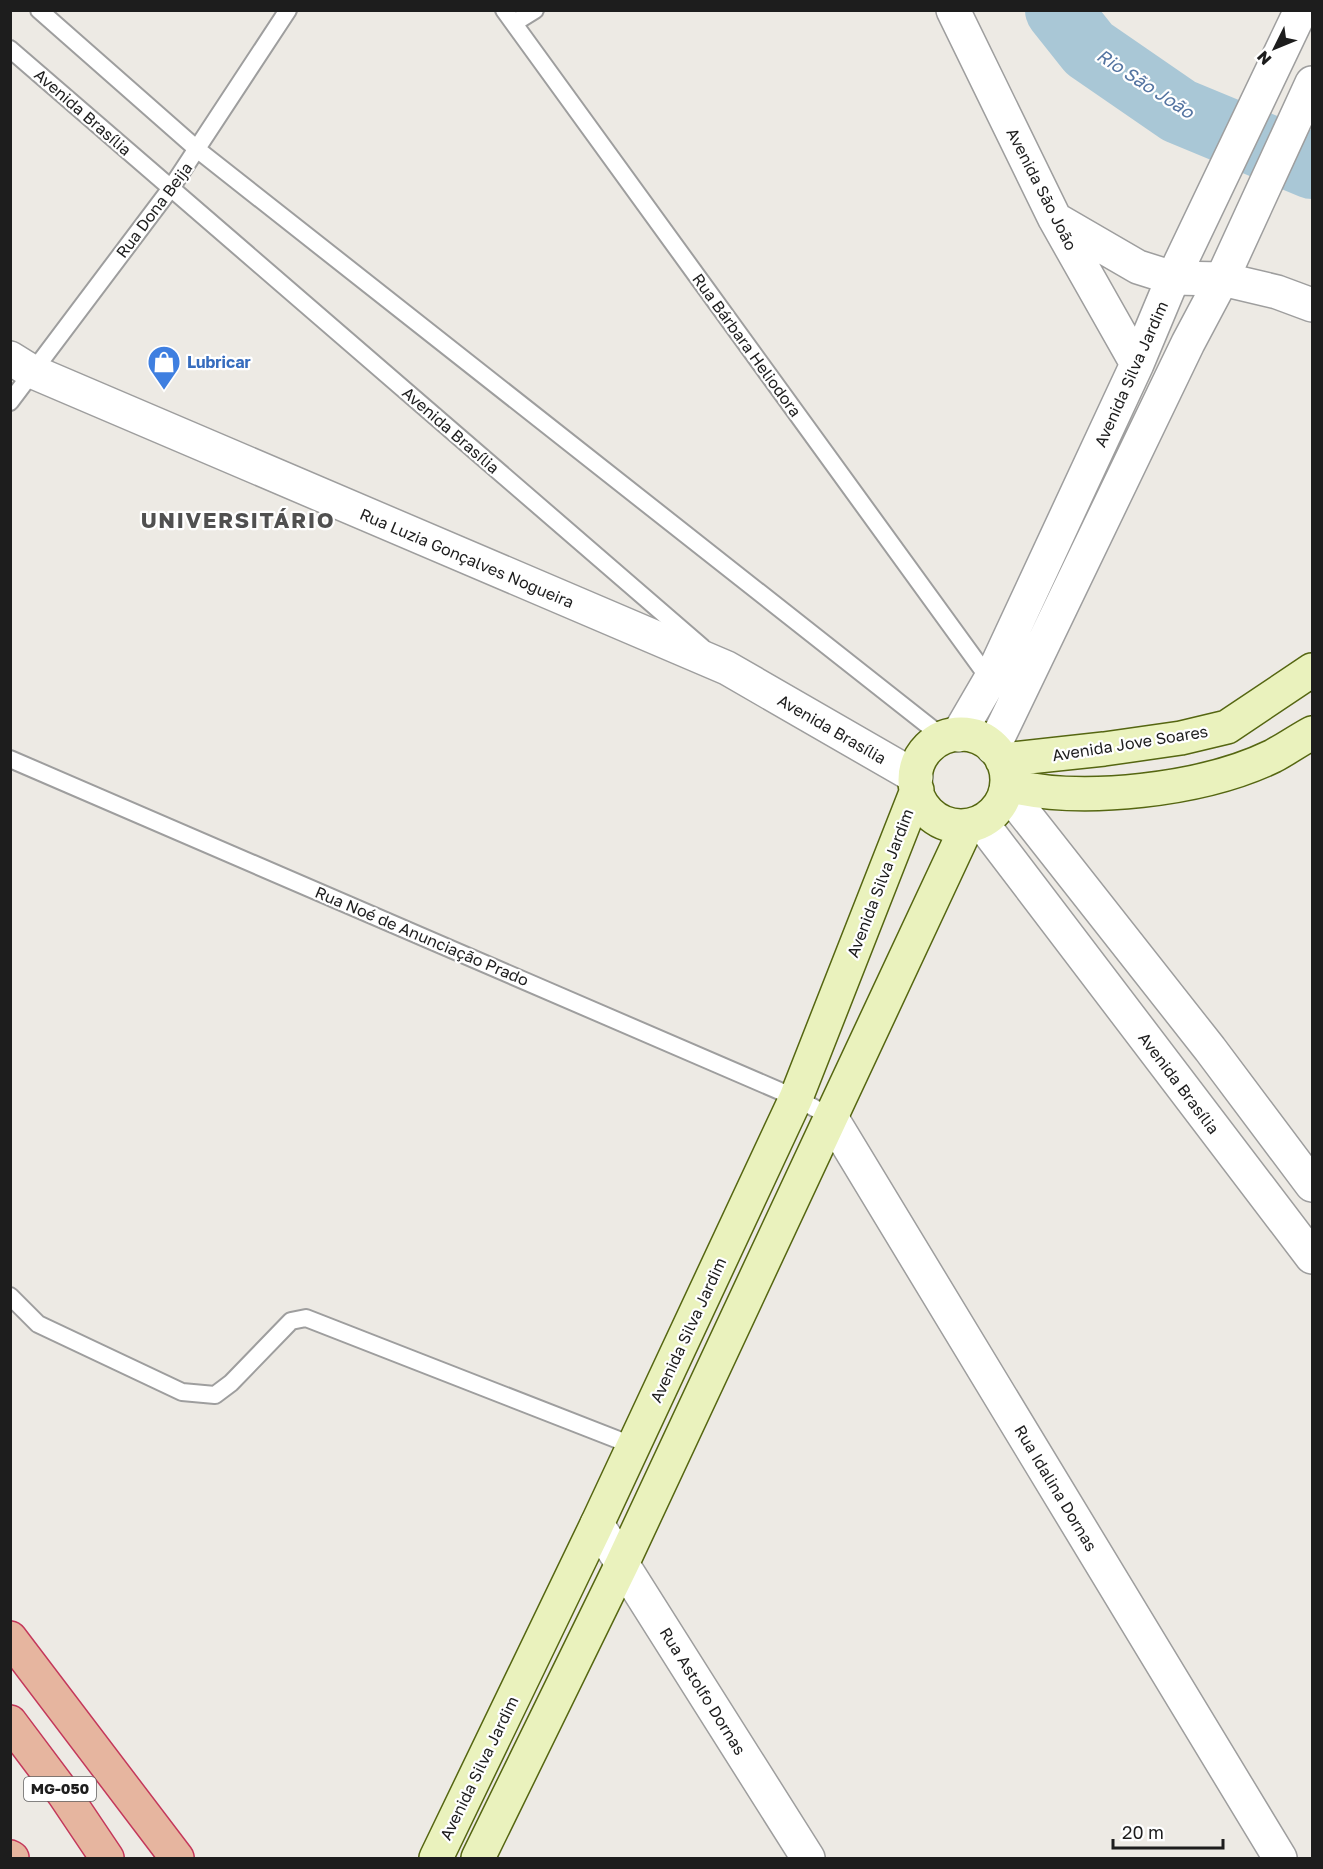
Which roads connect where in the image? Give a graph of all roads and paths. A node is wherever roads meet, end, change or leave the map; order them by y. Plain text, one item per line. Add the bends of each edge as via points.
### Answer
1 (39, 10) edge
2 (288, 10) edge
3 (535, 10) edge
4 (953, 10) edge
5 (1298, 16) edge
6 (509, 17) edge
7 (10, 49) edge
8 (1312, 83) edge
9 (198, 150) junction
10 (171, 188) junction
11 (1055, 219) junction
12 (1226, 270) junction
13 (1173, 278) junction
14 (1312, 305) edge
15 (1137, 364) junction
16 (21, 365) edge
17 (10, 402) edge
18 (727, 669) junction
19 (1312, 670) edge
20 (990, 680) junction
21 (1312, 733) edge
22 (951, 736) junction
23 (10, 759) edge
24 (1002, 771) junction
25 (916, 784) junction
26 (974, 824) junction
27 (1210, 1049) junction
28 (1174, 1077) junction
29 (796, 1098) junction
30 (831, 1117) junction
31 (1312, 1185) edge
32 (1312, 1257) edge
33 (10, 1296) edge
34 (634, 1446) junction
35 (597, 1524) junction
36 (622, 1564) junction
37 (10, 1638) edge
38 (10, 1722) edge
39 (107, 1858) edge
40 (177, 1858) edge
41 (436, 1858) edge
42 (478, 1858) edge
43 (808, 1858) edge
44 (1280, 1858) edge

1 - 9 lane
2 - 9 lane, Rua Dona Beija
3 - 6 lane
4 - 11 street, Avenida São João
5 - 13 street, Avenida Silva Jardim
6 - 20 lane, Rua Bárbara Heliodora
7 - 10 lane, Avenida Brasília
8 - 12 street
9 - 10 lane, Rua Dona Beija
9 - 22 lane
10 - 16 lane, Rua Dona Beija
10 - 18 lane, Avenida Brasília
11 - 13 street via 1138,267
11 - 15 street, Avenida São João
12 - 13 street
12 - 14 street
12 - 24 street via 1188,343
13 - 15 street, Avenida Silva Jardim
15 - 20 street, Avenida Silva Jardim
16 - 17 lane, Rua Dona Beija
16 - 18 street, Rua Luzia Gonçalves Nogueira
18 - 25 street, Avenida Brasília
19 - 24 main road, Avenida Jove Soares via 1227,727
20 - 22 street, Avenida Silva Jardim
21 - 24 main road via 1272,756 1191,783 1108,792 1033,791
22 - 24 main road via 970,735
22 - 25 main road via 924,753
23 - 29 lane, Rua Noé de Anunciação Prado
24 - 26 main road via 1001,804
24 - 27 street
25 - 26 main road via 922,803 941,822
25 - 29 main road, Avenida Silva Jardim
26 - 28 street, Avenida Brasília
26 - 30 main road
27 - 28 street
27 - 31 street
28 - 32 street, Avenida Brasília
29 - 30 lane, Rua Noé de Anunciação Prado
29 - 34 main road, Avenida Silva Jardim
30 - 36 main road
30 - 44 street, Rua Idalina Dornas
33 - 34 lane via 38,1324 182,1392 214,1395 231,1383 291,1320 306,1318
34 - 35 main road, Avenida Silva Jardim
35 - 36 street, Rua Astolfo Dornas
35 - 41 main road, Avenida Silva Jardim
36 - 42 main road
36 - 43 street, Rua Astolfo Dornas
37 - 40 highway
38 - 39 highway, MG-050

